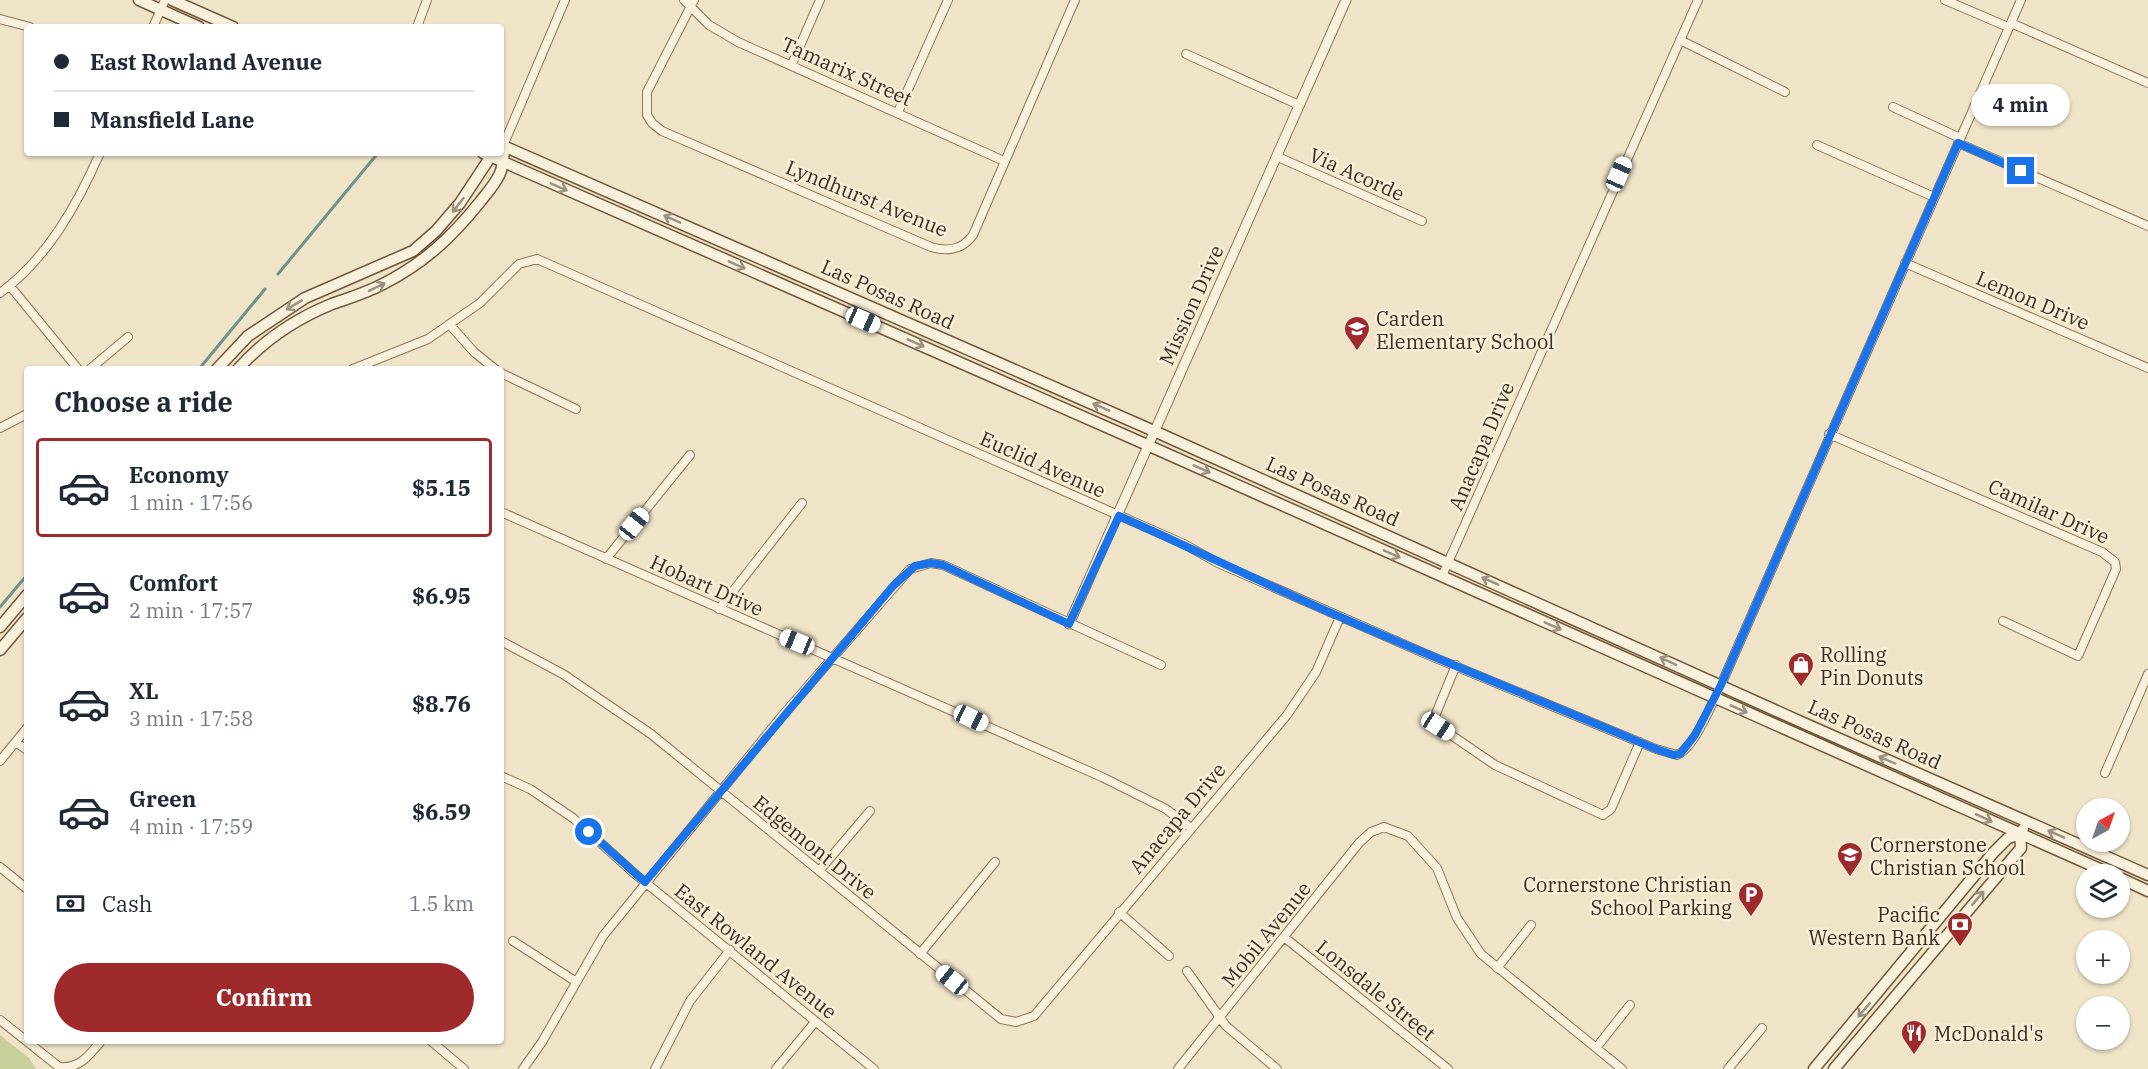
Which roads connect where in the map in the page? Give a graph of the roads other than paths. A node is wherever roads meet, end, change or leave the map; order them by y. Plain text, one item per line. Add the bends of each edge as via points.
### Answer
1 (139, 0) edge
2 (172, 0) edge
3 (427, 0) edge
4 (565, 0) edge
5 (684, 0) edge
6 (820, 0) edge
7 (948, 0) edge
8 (1075, 0) edge
9 (1698, 0) edge
10 (1945, 0) edge
11 (2021, 0) edge
12 (1343, 1) edge
13 (692, 4) edge
14 (162, 5) edge
15 (0, 19) edge
16 (154, 24) edge
17 (194, 24) edge
18 (226, 24) edge
19 (418, 24) edge
20 (24, 25) edge
21 (2010, 25) junction
22 (1680, 40) junction
23 (1186, 54) dead end
24 (792, 64) junction
25 (2148, 83) edge
26 (1785, 92) dead end
27 (1299, 105) junction
28 (1893, 107) dead end
29 (898, 112) junction
30 (1959, 140) junction
31 (504, 141) edge
32 (1817, 145) dead end
33 (504, 147) edge
34 (99, 156) edge
35 (487, 156) edge
36 (491, 156) edge
37 (504, 156) edge
38 (1278, 157) junction
39 (1004, 160) junction
40 (505, 164) junction
41 (1934, 197) junction
42 (1422, 221) dead end
43 (2148, 226) edge
44 (1905, 263) junction
45 (9, 286) junction
46 (0, 293) edge
47 (450, 325) junction
48 (128, 337) dead end
49 (76, 366) edge
50 (94, 366) edge
51 (220, 366) edge
52 (241, 366) edge
53 (361, 366) edge
54 (491, 366) edge
55 (2148, 368) edge
56 (504, 374) edge
57 (576, 408) dead end
58 (24, 416) edge
59 (0, 428) edge
60 (1154, 430) junction
61 (1829, 434) junction
62 (1148, 445) junction
63 (690, 455) dead end
64 (802, 503) dead end
65 (504, 513) edge
66 (1119, 516) junction
67 (606, 559) junction
68 (1449, 562) junction
69 (1443, 576) junction
70 (24, 599) edge
71 (719, 609) junction
72 (1340, 617) junction
73 (2002, 621) dead end
74 (24, 622) edge
75 (1069, 624) junction
76 (0, 627) edge
77 (504, 642) edge
78 (0, 650) edge
79 (832, 657) junction
80 (1161, 665) dead end
81 (1456, 665) junction
82 (2148, 675) edge
83 (1721, 685) junction
84 (1714, 698) junction
85 (24, 732) edge
86 (16, 742) junction
87 (1640, 742) junction
88 (24, 748) edge
89 (0, 761) edge
90 (2105, 773) dead end
91 (504, 778) edge
92 (720, 791) junction
93 (870, 811) dead end
94 (2028, 820) junction
95 (1191, 828) junction
96 (2020, 834) junction
97 (995, 862) dead end
98 (2088, 864) edge
99 (0, 867) edge
100 (819, 871) junction
101 (2148, 874) edge
102 (645, 882) junction
103 (2130, 883) edge
104 (24, 887) edge
105 (2148, 891) edge
106 (1119, 912) junction
107 (1531, 925) dead end
108 (1284, 937) junction
109 (513, 941) dead end
110 (730, 950) junction
111 (920, 954) junction
112 (1169, 956) dead end
113 (1497, 968) junction
114 (1187, 971) dead end
115 (575, 981) junction
116 (1630, 1005) dead end
117 (1219, 1018) junction
118 (0, 1020) edge
119 (815, 1022) junction
120 (1016, 1022) joint
121 (1762, 1028) dead end
122 (24, 1039) edge
123 (30, 1044) edge
124 (98, 1044) edge
125 (434, 1044) edge
126 (1596, 1048) junction
127 (464, 1069) edge
128 (523, 1069) edge
129 (655, 1069) edge
130 (776, 1069) edge
131 (874, 1069) edge
132 (1178, 1069) edge
133 (1277, 1069) edge
134 (1448, 1069) edge
135 (1622, 1069) edge
136 (1728, 1069) edge
137 (1814, 1069) edge
138 (1834, 1069) edge

1 - 14 main road
2 - 18 main road
3 - 19 street
4 - 31 street
5 - 13 street, Tamarix Street
6 - 24 street
7 - 29 street
8 - 39 street, Lyndhurst Avenue
9 - 22 street, Anacapa Drive
10 - 21 street
11 - 21 street
12 - 27 street, Mission Drive
13 - 24 street, Tamarix Street via 709,25
13 - 39 street, Lyndhurst Avenue via 645,102 647,115 662,131 945,250 960,247 973,235
14 - 16 street
14 - 17 main road
15 - 20 street
21 - 25 street
21 - 30 street
22 - 26 street
22 - 68 street, Anacapa Drive
23 - 27 street
24 - 29 street, Tamarix Street
27 - 38 street, Mission Drive
28 - 30 street
29 - 39 street, Tamarix Street
30 - 41 street
30 - 43 street
32 - 41 street
60 -> 33 main road, Las Posas Road
34 - 45 street via 54,237
35 -> 51 main road via 460,203 412,251 290,307 248,336
36 - 40 main road, Las Posas Road
37 - 40 main road
38 - 42 street, Via Acorde
38 - 60 street, Mission Drive
52 -> 40 main road via 280,330 381,285 442,247 493,186
40 -> 62 main road, Las Posas Road
41 - 44 street
44 - 55 street, Lemon Drive
44 - 61 street
45 - 46 street
45 - 49 street
47 - 53 street via 408,349
47 - 54 street
47 - 66 street, Euclid Avenue via 480,303 519,264 531,259 557,267
48 - 50 street
56 - 57 street
58 - 59 street
60 - 62 street, Mission Drive
60 - 68 main road, Las Posas Road
61 - 73 street, Camilar Drive via 2102,552 2115,562 2116,569 2079,656
61 - 83 street
62 - 66 street, Mission Drive
62 -> 69 main road, Las Posas Road
63 - 67 street
64 - 71 street
65 - 67 street, Hobart Drive
66 - 72 street, Euclid Avenue
66 - 75 street, Mission Drive
67 - 71 street, Hobart Drive
68 - 69 street, Anacapa Drive
83 -> 68 main road, Las Posas Road
69 -> 84 main road, Las Posas Road
70 - 76 main road
71 - 79 street, Hobart Drive
72 - 81 street, Euclid Avenue
72 - 95 street, Anacapa Drive via 1303,695
74 - 78 main road
75 - 79 street via 943,565 920,565 893,586
75 - 80 street
77 - 92 street, Edgemont Drive via 601,698
79 - 92 street
79 - 95 street, Hobart Drive via 1145,797
81 - 87 street, Euclid Avenue
81 - 87 street via 1435,716 1438,726 1495,765 1603,815 1611,809
82 - 90 street
83 - 84 street
94 -> 83 main road, Las Posas Road
84 - 87 street, Euclid Avenue via 1680,754
84 -> 96 main road, Las Posas Road
85 - 86 street
86 - 88 street
86 - 89 street
91 - 102 street, East Rowland Avenue via 552,802
92 - 100 street, Edgemont Drive
92 - 102 street
93 - 100 street
94 - 96 main road
101 -> 94 main road, Las Posas Road
95 - 106 street, Anacapa Drive
96 - 98 main road, Las Posas Road
96 -> 137 main road via 2008,838 1993,853
138 -> 96 main road via 2021,848
97 - 111 street
99 - 104 street
100 - 111 street, Edgemont Drive
102 - 110 street, East Rowland Avenue
102 - 115 street via 603,936
103 - 105 main road
106 - 112 street
106 - 120 street, Anacapa Drive via 1034,1016
107 - 113 street
108 - 113 street, Mobil Avenue via 1359,843 1384,827 1408,836 1428,856 1443,880 1465,935
108 - 117 street, Mobil Avenue
108 - 134 street, Lonsdale Street
109 - 115 street
110 - 119 street, East Rowland Avenue
110 - 129 street via 690,1001
111 - 120 street, Edgemont Drive via 1001,1019
113 - 126 street
114 - 117 street
115 - 128 street via 548,1033
116 - 126 street
117 - 132 street, Mobil Avenue
117 - 133 street
118 - 122 street
119 - 130 street
119 - 131 street, East Rowland Avenue
121 - 136 street
123 - 124 street via 59,1067 69,1069
125 - 127 street
126 - 135 street

